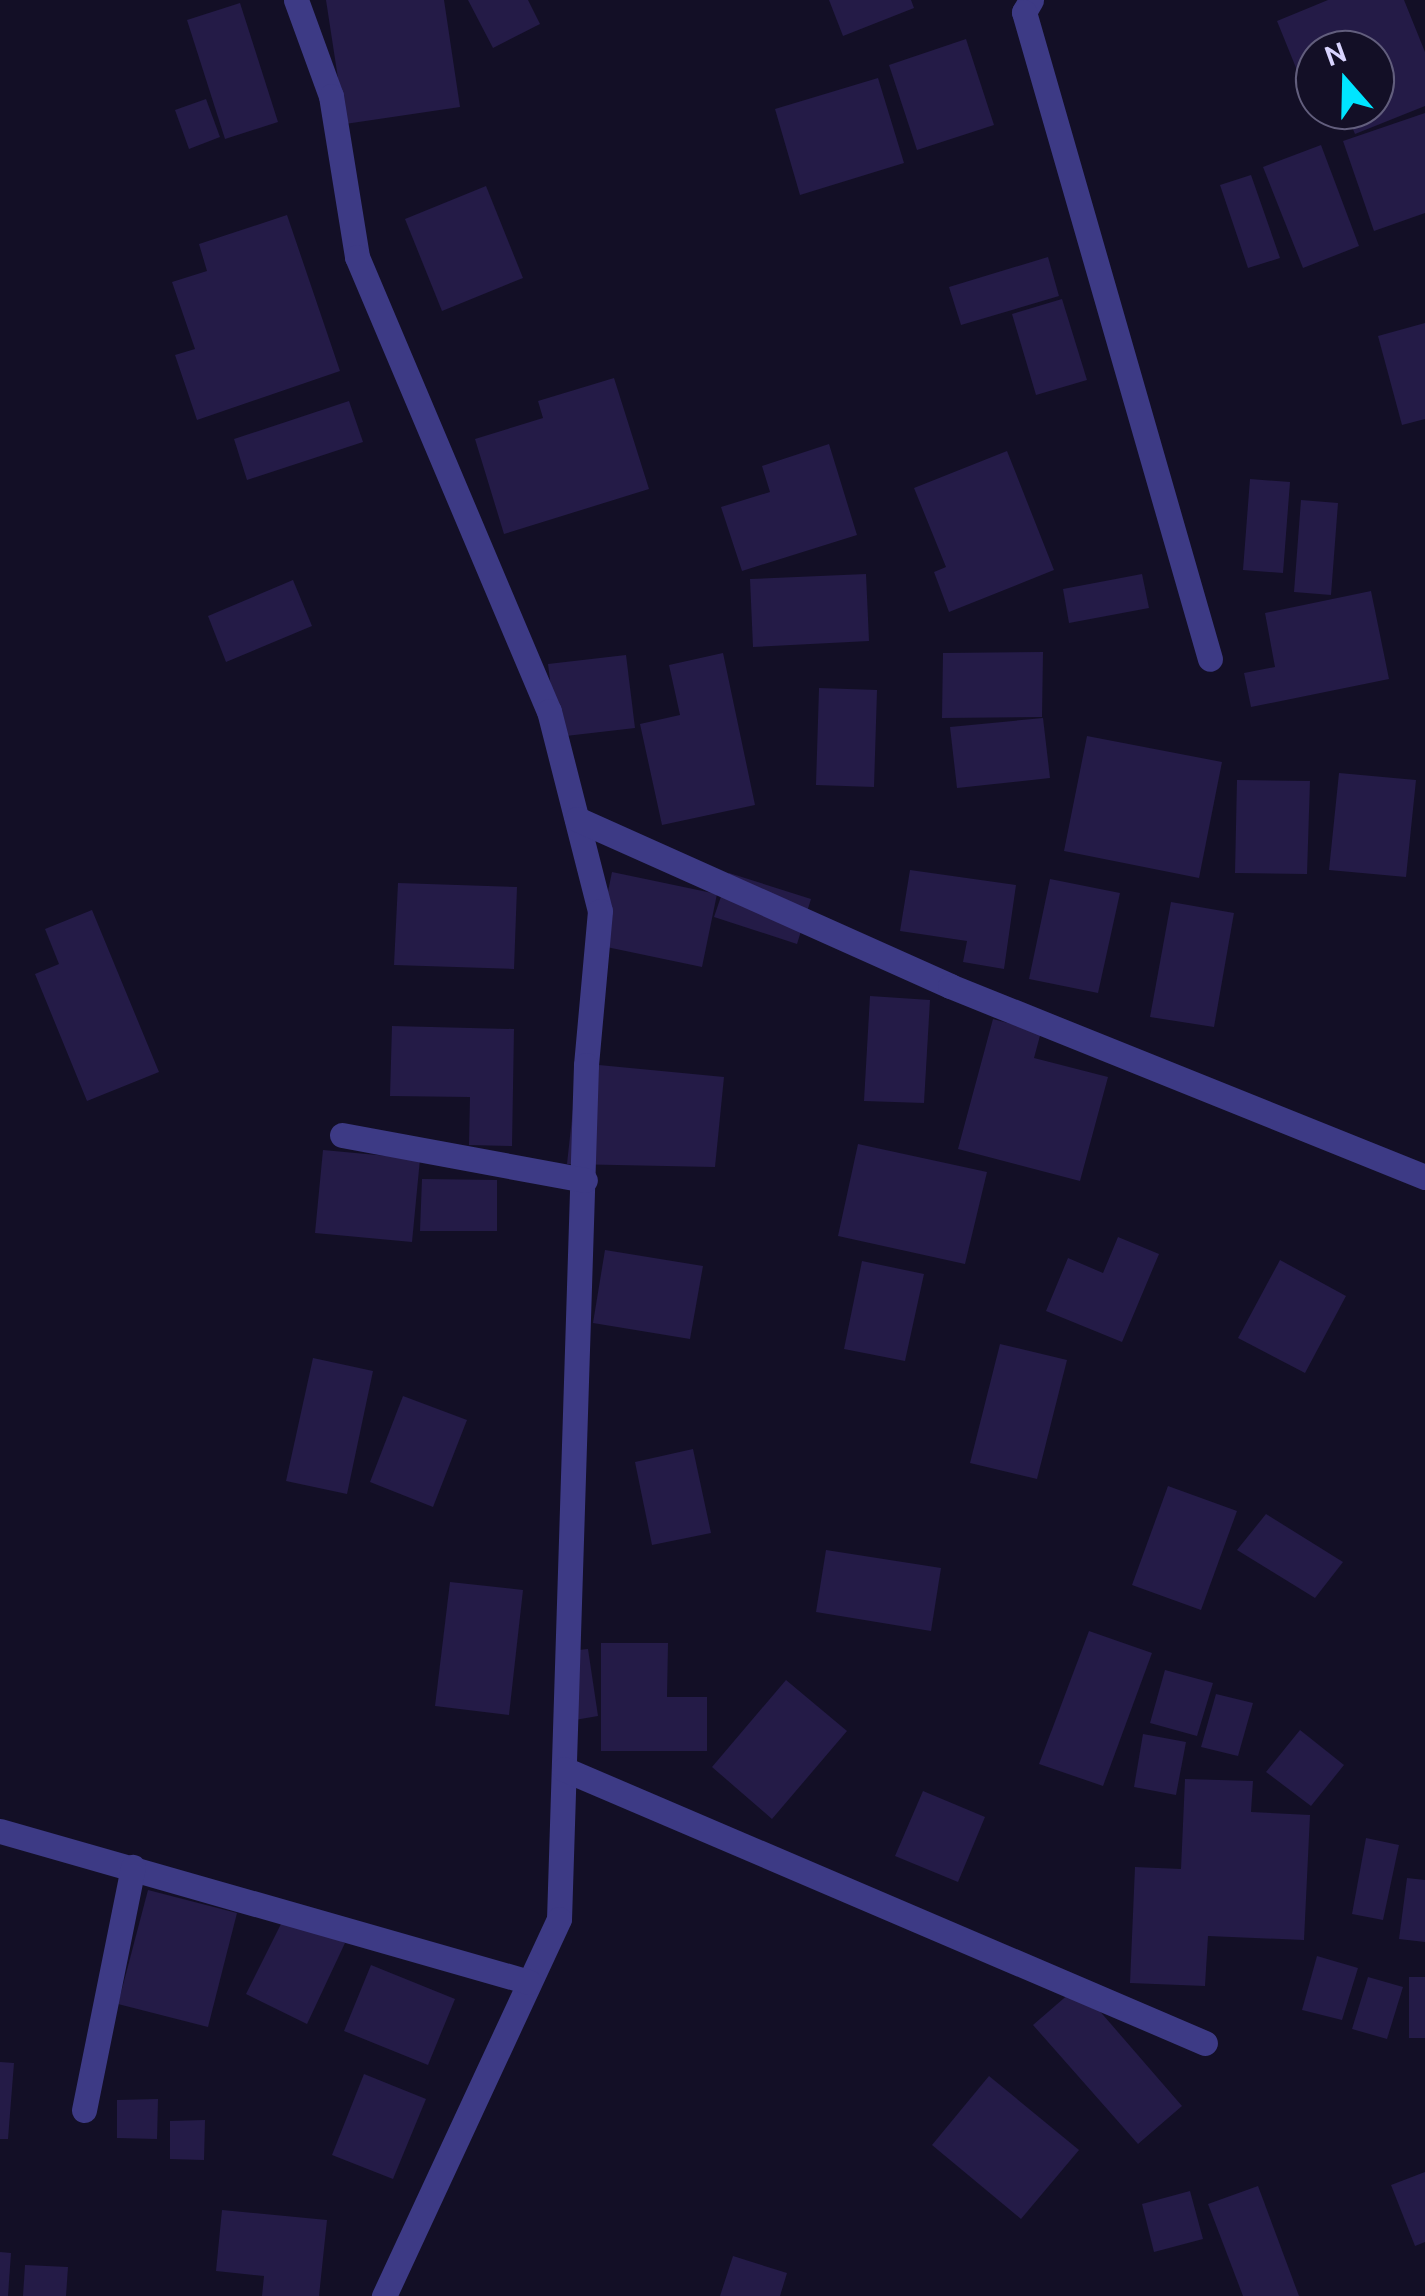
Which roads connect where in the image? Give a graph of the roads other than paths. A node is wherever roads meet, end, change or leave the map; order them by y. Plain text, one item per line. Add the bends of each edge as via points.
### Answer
1 (296, 0) edge
2 (1031, 0) edge
3 (1210, 659) dead end
4 (577, 818) junction
5 (342, 1135) dead end
6 (1425, 1177) edge
7 (585, 1180) junction
8 (564, 1769) junction
9 (0, 1831) edge
10 (133, 1867) junction
11 (529, 1982) junction
12 (1204, 2043) dead end
13 (84, 2110) dead end
14 (384, 2296) edge

1 - 4 street via 331,96 358,258 549,711
2 - 3 street via 1024,12
4 - 6 street via 950,986
4 - 7 street via 600,911
5 - 7 street
7 - 8 street
8 - 11 street via 559,1919
8 - 12 street
9 - 10 street
10 - 11 street
10 - 13 street
11 - 14 street

